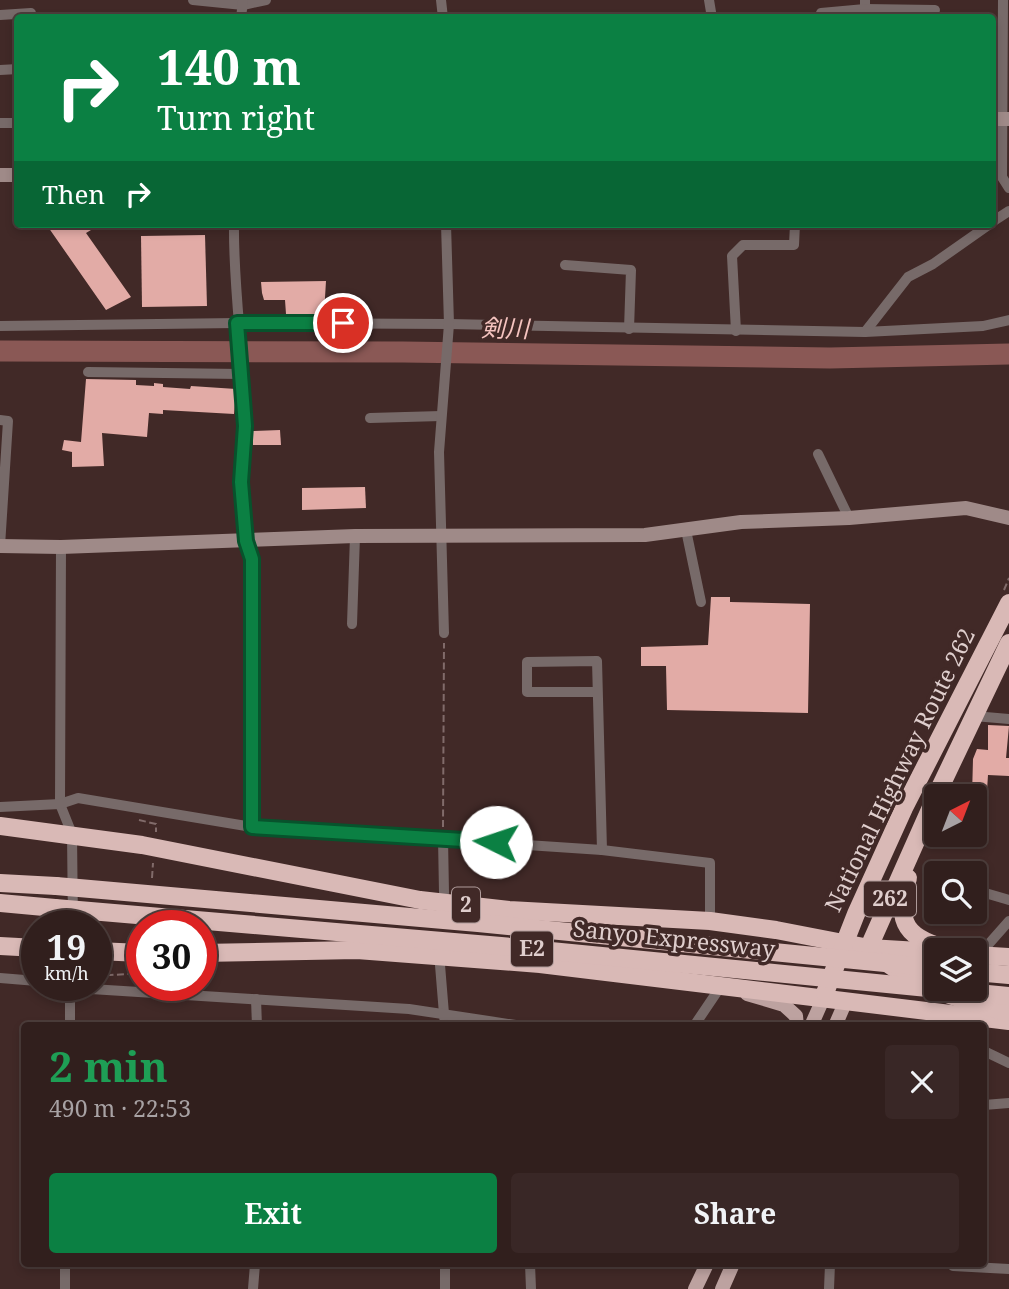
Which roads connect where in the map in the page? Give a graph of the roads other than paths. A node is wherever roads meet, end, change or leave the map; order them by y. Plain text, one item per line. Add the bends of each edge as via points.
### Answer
1 (193, 0) edge
2 (265, 0) edge
3 (1003, 0) edge
4 (243, 3) edge
5 (865, 9) edge
6 (935, 10) dead end
7 (821, 13) dead end
8 (996, 89) edge
9 (1001, 119) edge
10 (1005, 160) edge
11 (1009, 188) edge
12 (234, 228) edge
13 (446, 228) edge
14 (795, 228) edge
15 (984, 228) edge
16 (565, 265) dead end
17 (1009, 320) edge
18 (449, 324) junction
19 (238, 326) junction
20 (0, 327) edge
21 (629, 329) junction
22 (736, 331) junction
23 (865, 332) junction
24 (241, 370) junction
25 (88, 372) dead end
26 (440, 416) junction
27 (370, 418) dead end
28 (0, 420) edge
29 (818, 454) dead end
30 (849, 518) junction
31 (1009, 518) edge
32 (686, 530) junction
33 (442, 535) junction
34 (355, 536) junction
35 (246, 541) junction
36 (0, 546) edge
37 (61, 547) junction
38 (701, 602) dead end
39 (1009, 603) edge
40 (352, 624) dead end
41 (444, 633) road end
42 (1009, 643) edge
43 (597, 691) junction
44 (974, 716) junction
45 (1009, 719) edge
46 (942, 784) edge
47 (60, 804) junction
48 (0, 807) edge
49 (924, 822) edge
50 (0, 826) edge
51 (252, 827) junction
52 (72, 834) junction
53 (443, 838) junction
54 (912, 847) junction
55 (601, 850) junction
56 (0, 883) edge
57 (444, 893) dead end
58 (987, 894) edge
59 (1009, 900) edge
60 (0, 903) edge
61 (73, 910) edge
62 (856, 914) junction
63 (710, 921) junction
64 (1009, 921) edge
65 (924, 941) edge
66 (843, 944) junction
67 (0, 946) edge
68 (21, 947) edge
69 (871, 947) junction
70 (987, 947) edge
71 (924, 950) edge
72 (217, 953) edge
73 (1009, 957) edge
74 (987, 959) edge
75 (440, 965) dead end
76 (987, 965) edge
77 (924, 967) edge
78 (1009, 975) edge
79 (0, 978) edge
80 (21, 980) edge
81 (729, 987) junction
82 (112, 988) edge
83 (1009, 996) edge
84 (257, 999) junction
85 (823, 999) junction
86 (70, 1001) edge
87 (845, 1003) junction
88 (1009, 1013) edge
89 (445, 1020) edge
90 (960, 1021) edge
91 (1009, 1021) edge
92 (70, 1022) edge
93 (257, 1022) edge
94 (471, 1022) edge
95 (698, 1022) edge
96 (797, 1022) edge
97 (813, 1022) edge
98 (837, 1022) edge
99 (987, 1052) edge
100 (1009, 1063) edge
101 (1009, 1103) edge
102 (987, 1105) edge
103 (65, 1267) edge
104 (255, 1267) edge
105 (445, 1267) edge
106 (530, 1267) edge
107 (705, 1267) edge
108 (732, 1267) edge
109 (830, 1267) edge
110 (972, 1267) edge
111 (1009, 1269) edge
112 (65, 1289) edge
113 (253, 1289) edge
114 (445, 1289) edge
115 (531, 1289) edge
116 (695, 1289) edge
117 (722, 1289) edge
118 (830, 1289) edge

1 - 4 street
2 - 4 street
3 - 8 street
5 - 6 street
5 - 7 street
8 - 9 street
9 - 10 street
10 - 11 street via 1002,177
12 - 19 street
13 - 18 street
14 - 22 street via 794,245 743,245 732,256
15 - 23 street via 908,277
16 - 21 street via 631,270
17 - 23 street via 983,326
18 - 19 street
18 - 21 street
18 - 26 street
19 - 20 street
19 - 24 street
21 - 22 street
22 - 23 street
24 - 25 street
24 - 35 street
26 - 27 street
26 - 33 street
28 - 36 street via 8,421
29 - 30 street
30 - 31 street via 966,508
30 - 32 street via 741,522
32 - 33 street via 607,537
32 - 38 street
33 - 34 street
33 - 41 street
34 - 35 street
34 - 40 street
35 - 37 street
35 - 51 street via 252,559
36 - 37 street
37 - 47 street
39 - 62 highway, National Highway Route 262 / 262 via 904,808
42 - 44 highway, National Highway Route 262 / 262
43 - 43 street via 527,692 527,662 597,661
43 - 55 street
44 - 45 street
44 - 46 highway, National Highway Route 262 / 262
47 - 48 street
47 - 51 street via 78,798
47 - 52 street
49 - 54 highway, National Highway Route 262 / 262
50 - 52 highway, 2
51 - 53 street
52 - 61 street
52 - 63 highway, 2 via 420,900 509,910
53 - 55 street
53 - 57 street
54 - 65 highway via 901,916 908,930
54 - 69 highway, National Highway Route 262 / 262
55 - 63 street via 710,863
56 - 77 highway, Sanyo Expressway / E2, bridge
58 - 59 street
60 - 83 highway, Sanyo Expressway / E2, bridge
62 - 66 highway, National Highway Route 262 / 262
62 - 69 highway
63 - 66 highway, 2
64 - 70 street
66 - 69 highway, 2
66 - 85 highway, National Highway Route 262 / 262
67 - 68 highway
69 - 71 highway, 2
69 - 87 highway, National Highway Route 262 / 262
69 - 88 highway via 904,975 958,999
72 - 81 highway via 357,950 540,964
73 - 74 highway
75 - 89 street
76 - 78 highway
79 - 80 street
81 - 85 highway
81 - 95 street
81 - 96 main road via 784,1005
82 - 84 street
84 - 89 street via 409,1009
84 - 93 street
85 - 87 highway
85 - 97 main road
86 - 92 street
87 - 90 highway
87 - 98 main road
89 - 94 street
90 - 91 highway
99 - 100 street
101 - 102 street
103 - 112 street
104 - 113 street
105 - 114 street
106 - 115 street
107 - 116 main road
108 - 117 main road
109 - 118 street
110 - 111 street

